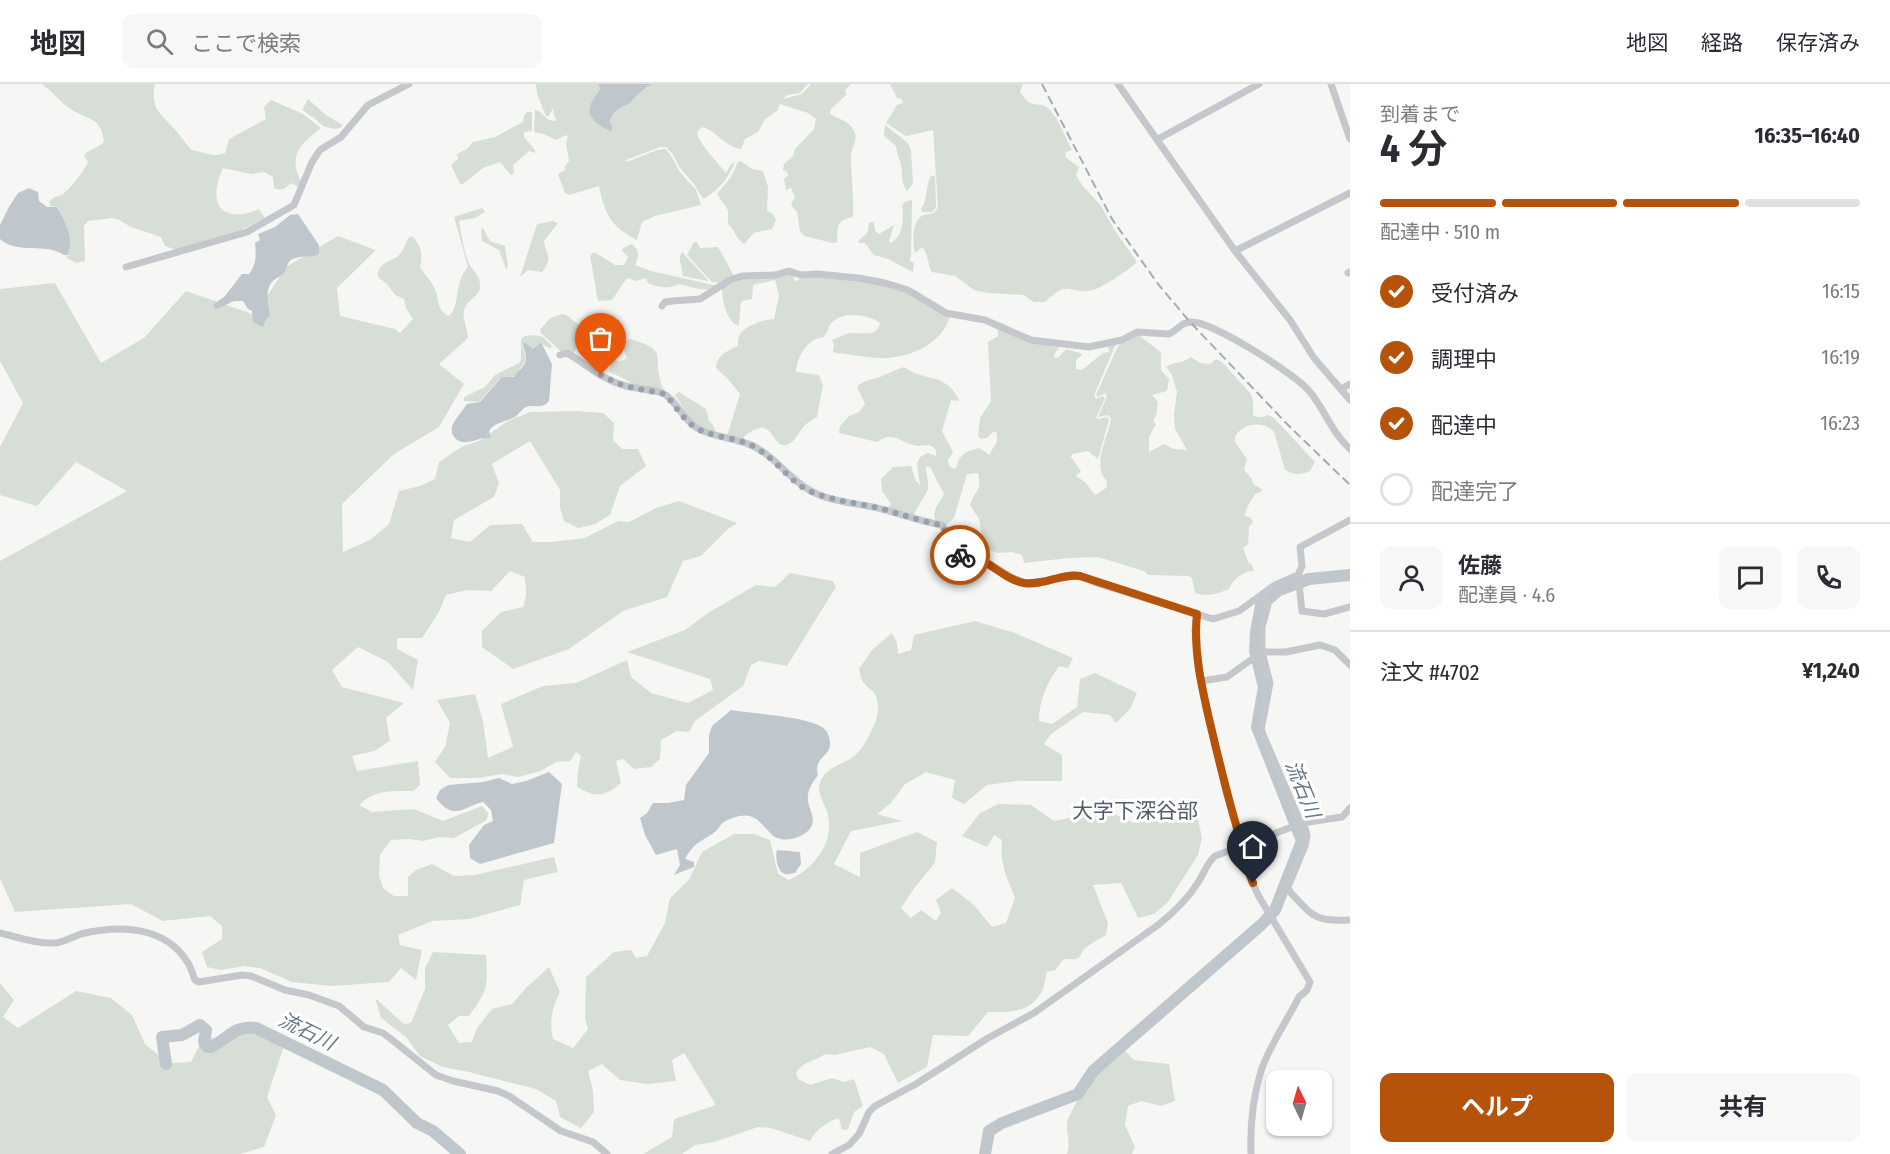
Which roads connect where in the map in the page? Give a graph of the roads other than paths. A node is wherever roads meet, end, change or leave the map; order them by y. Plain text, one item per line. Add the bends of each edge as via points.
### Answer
1 (409, 84) edge
2 (1118, 84) edge
3 (1258, 84) edge
4 (1331, 84) edge
5 (1158, 139) junction
6 (1350, 139) edge
7 (1350, 193) edge
8 (1236, 251) junction
9 (126, 267) dead end
10 (662, 306) dead end
11 (560, 355) dead end
12 (1350, 384) edge
13 (1341, 389) junction
14 (1350, 400) edge
15 (1350, 449) edge
16 (1350, 520) edge
17 (1298, 575) junction
18 (1263, 595) junction
19 (1350, 607) edge
20 (1197, 614) junction
21 (1262, 652) junction
22 (1350, 665) edge
23 (1201, 681) junction
24 (1350, 808) edge
25 (1302, 824) junction
26 (1242, 845) junction
27 (1350, 920) edge
28 (0, 933) edge
29 (608, 1154) edge
30 (832, 1154) edge
31 (1251, 1154) edge

1 - 9 street via 368,105 341,137 320,150 294,205 247,232
2 - 5 street
3 - 5 street
4 - 6 street
5 - 8 street
7 - 8 street
8 - 13 street
10 - 15 street via 665,302 700,299 738,277 775,275 789,270 801,275 885,283 908,290 946,313 985,320 1030,340 1094,347 1137,332 1169,334 1184,322 1196,321 1241,343 1300,382
11 - 20 street via 567,353 624,386 665,394 697,428 755,447 808,490 942,525 952,552 982,559 1011,578 1025,583 1080,576
12 - 13 street
13 - 14 street
16 - 17 street via 1300,547 1302,566
17 - 18 street
17 - 19 street via 1302,611 1324,614
18 - 20 street via 1227,616 1213,619
18 - 21 street via 1268,605
20 - 23 street
21 - 22 street via 1320,645 1335,650
21 - 23 street via 1227,677
21 - 25 street via 1270,683 1261,730
23 - 26 street
24 - 25 street via 1342,817
25 - 26 street
25 - 27 street via 1307,836 1288,887 1290,892 1314,917
26 - 30 street via 1209,861 1191,891 1158,925 1034,1013 875,1106 859,1134
26 - 31 street via 1258,895 1310,982 1261,1071
28 - 29 street via 57,943 105,930 148,931 181,954 199,982 251,976 339,1006 364,1027 392,1039 436,1075 498,1090 561,1131 593,1142

